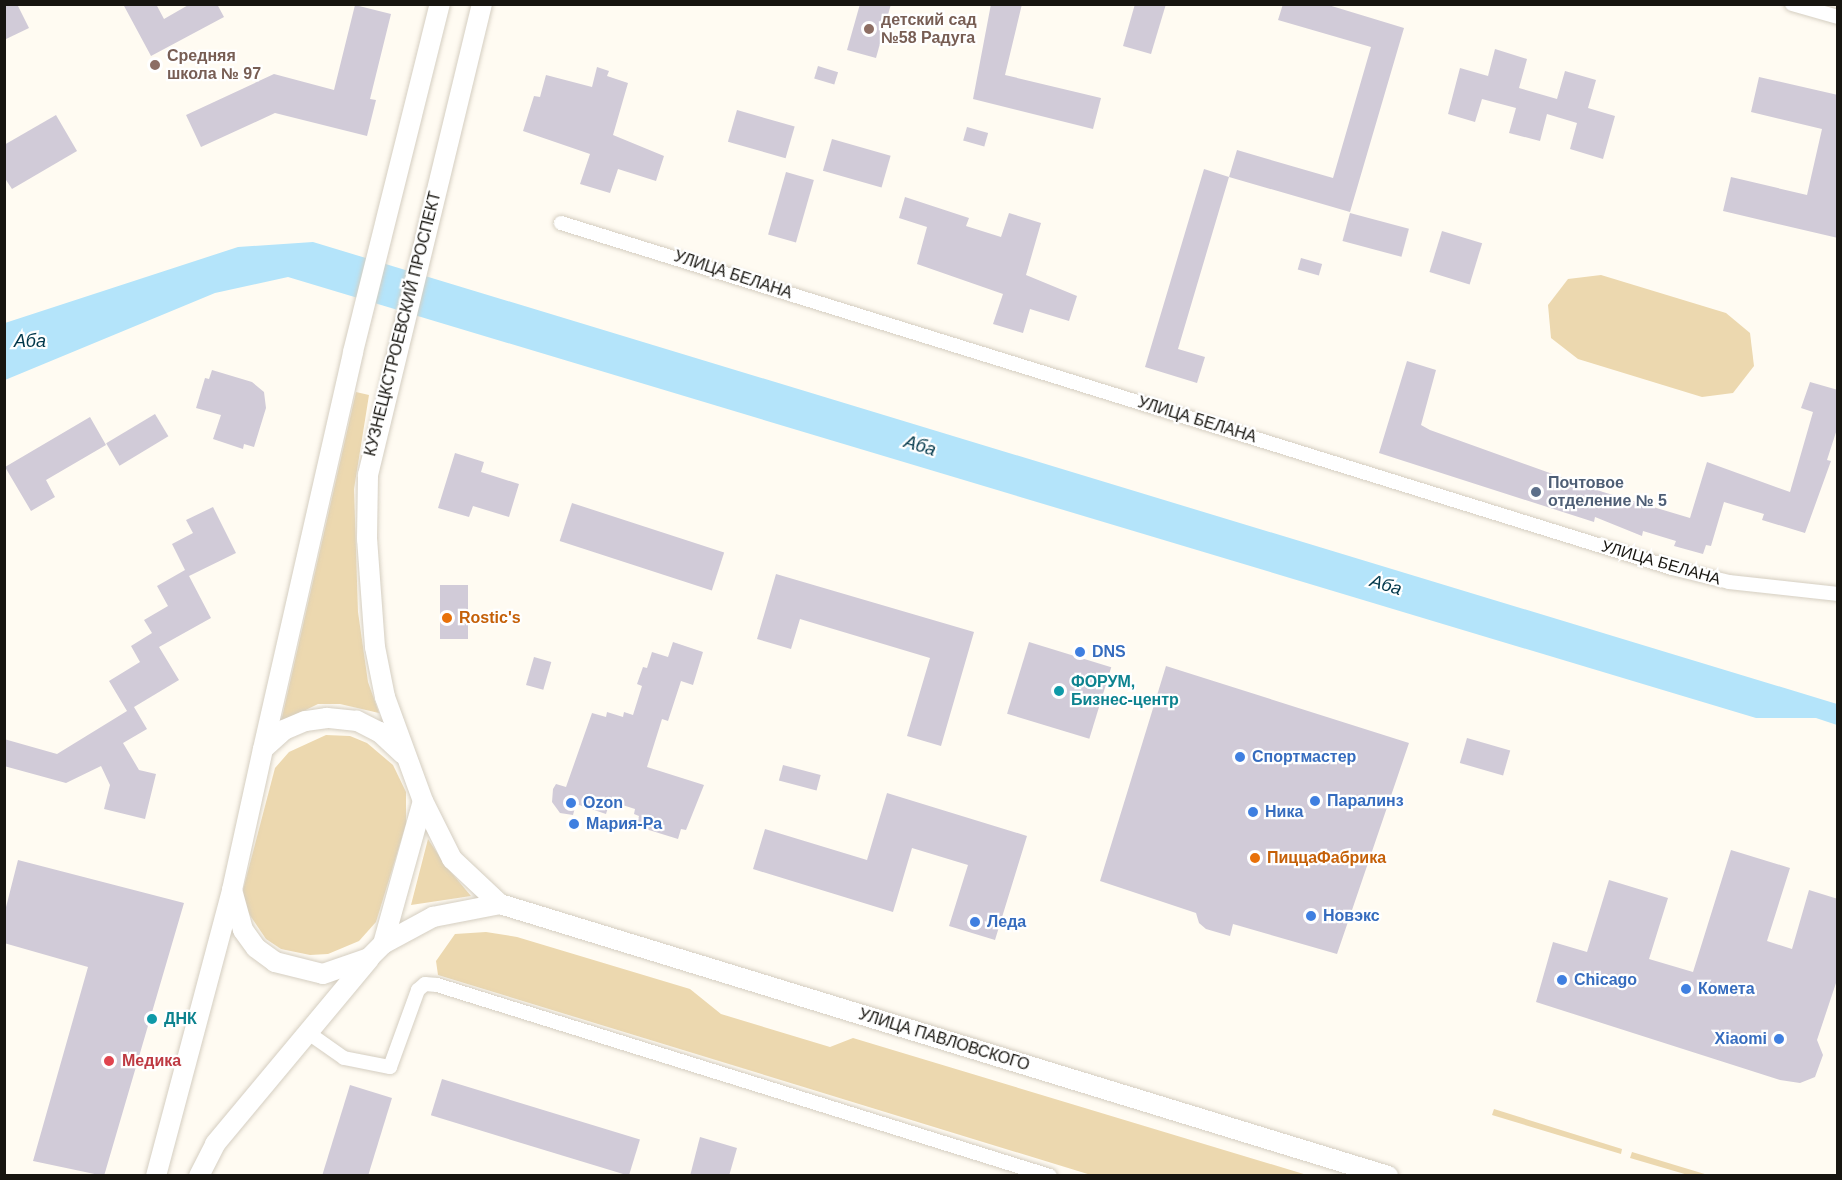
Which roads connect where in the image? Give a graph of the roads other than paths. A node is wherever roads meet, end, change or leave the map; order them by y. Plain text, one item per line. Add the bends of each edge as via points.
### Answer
1 (440, 4) edge
2 (482, 4) edge
3 (1792, 4) edge
4 (1838, 17) edge
5 (561, 223) dead end
6 (1838, 594) edge
7 (262, 749) junction
8 (403, 754) junction
9 (423, 801) junction
10 (232, 890) junction
11 (500, 904) junction
12 (383, 944) junction
13 (369, 958) junction
14 (307, 1032) junction
15 (156, 1176) edge
16 (200, 1176) edge
17 (1050, 1176) edge
18 (1388, 1176) edge

1 - 7 main road via 353,352
2 - 8 main road, КУЗНЕЦКСТРОЕВСКИЙ ПРОСПЕКТ via 371,454 367,539 375,646 385,697
3 - 4 street
5 - 6 street, УЛИЦА БЕЛАНА via 1672,568 1729,582
7 - 8 main road via 284,730 305,721 327,718 357,721 379,732
7 - 10 main road
8 - 9 main road, КУЗНЕЦКСТРОЕВСКИЙ ПРОСПЕКТ
9 - 11 main road, УЛИЦА ПАВЛОВСКОГО via 452,859 472,882
9 - 12 main road
10 - 13 main road via 243,930 256,948 275,962 323,974
10 - 15 main road
11 - 12 main road, УЛИЦА ПАВЛОВСКОГО via 433,917
11 - 18 main road, УЛИЦА ПАВЛОВСКОГО
12 - 13 main road
13 - 14 main road
14 - 16 main road via 215,1144
14 - 17 street via 344,1058 390,1067 418,990 426,984 437,985

